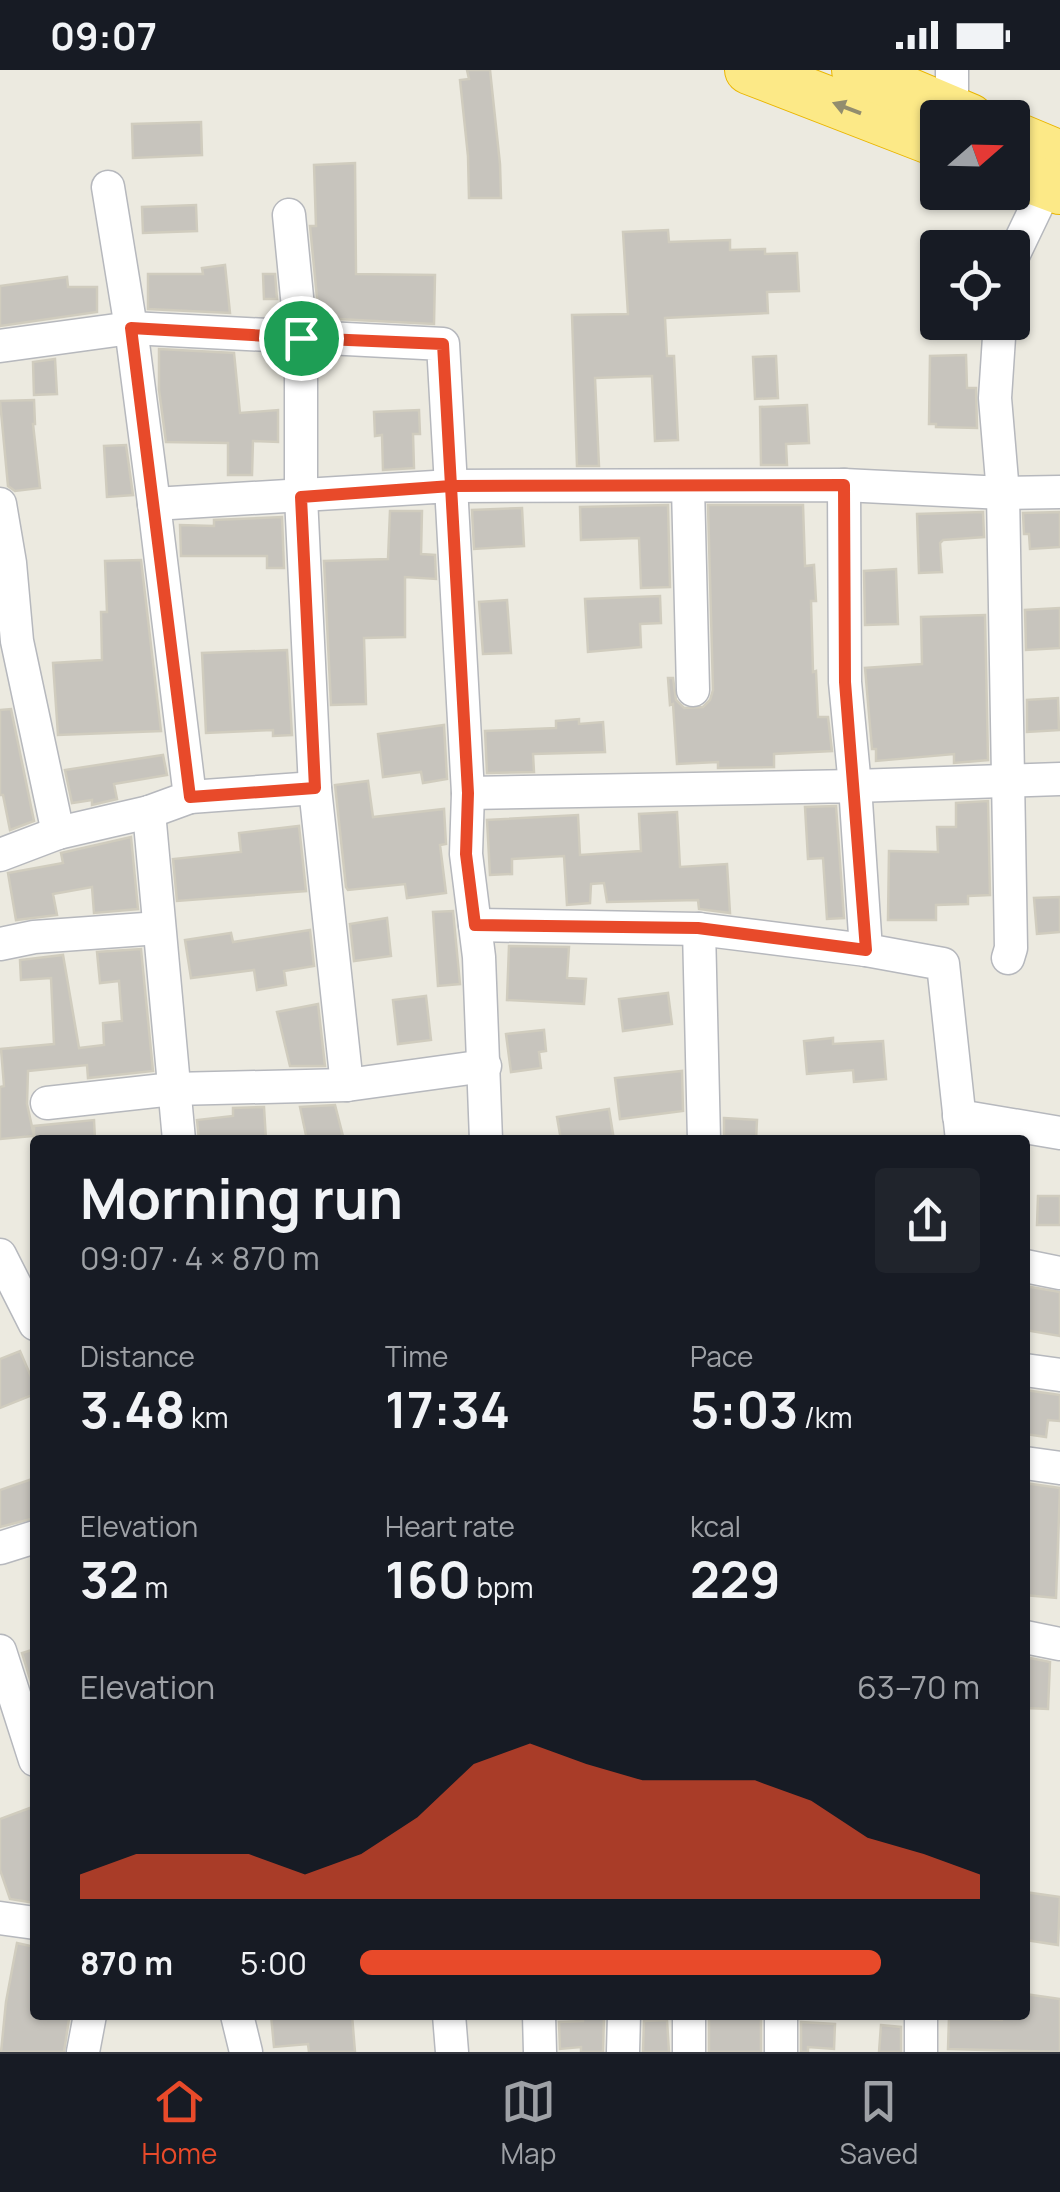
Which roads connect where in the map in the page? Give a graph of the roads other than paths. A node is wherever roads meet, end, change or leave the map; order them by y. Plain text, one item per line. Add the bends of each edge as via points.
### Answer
1 (749, 70) edge
2 (856, 70) edge
3 (929, 100) edge
4 (920, 104) edge
5 (1045, 175) edge
6 (108, 187) dead end
7 (289, 215) dead end
8 (1023, 230) edge
9 (131, 328) junction
10 (301, 338) junction
11 (999, 340) edge
12 (0, 346) edge
13 (844, 485) junction
14 (451, 486) junction
15 (688, 487) junction
16 (1060, 492) edge
17 (1003, 493) junction
18 (301, 497) junction
19 (0, 504) edge
20 (154, 504) junction
21 (692, 690) dead end
22 (1060, 779) edge
23 (1009, 780) junction
24 (855, 786) junction
25 (315, 788) junction
26 (468, 793) junction
27 (190, 797) junction
28 (149, 812) junction
29 (58, 833) junction
30 (0, 855) edge
31 (475, 925) junction
32 (159, 928) junction
33 (698, 928) junction
34 (0, 944) edge
35 (866, 950) junction
36 (1008, 958) dead end
37 (485, 1066) junction
38 (347, 1085) junction
39 (173, 1089) junction
40 (47, 1103) dead end
41 (960, 1128) edge
42 (1060, 1134) edge
43 (178, 1135) edge
44 (486, 1135) edge
45 (704, 1135) edge
46 (0, 1255) edge
47 (1030, 1267) edge
48 (1060, 1273) edge
49 (30, 1314) edge
50 (1030, 1371) edge
51 (1060, 1375) edge
52 (1030, 1464) edge
53 (1060, 1468) edge
54 (30, 1539) edge
55 (0, 1548) edge
56 (1030, 1638) edge
57 (1060, 1644) edge
58 (0, 1651) edge
59 (30, 1744) edge
60 (1, 1920) edge
61 (30, 1923) edge
62 (89, 2020) edge
63 (238, 2020) edge
64 (449, 2020) edge
65 (539, 2020) edge
66 (624, 2020) edge
67 (689, 2020) edge
68 (781, 2020) edge
69 (921, 2020) edge
70 (83, 2052) edge
71 (246, 2052) edge
72 (452, 2052) edge
73 (540, 2052) edge
74 (624, 2052) edge
75 (689, 2052) edge
76 (781, 2052) edge
77 (921, 2052) edge

4 -> 1 highway
2 - 3 highway
5 - 8 street
6 - 9 street
7 - 10 street
9 - 10 street
9 - 12 street
9 - 20 street
10 - 14 street via 443,344
10 - 18 street
11 - 17 street via 995,398
13 - 15 street
13 - 17 street
13 - 24 street via 845,682
14 - 15 street
14 - 18 street
14 - 26 street
15 - 21 street
16 - 17 street
17 - 23 street
18 - 20 street
18 - 25 street
19 - 29 street via 16,641
20 - 27 street
22 - 23 street
23 - 24 street
23 - 36 street
24 - 26 street
24 - 35 street
25 - 27 street
25 - 38 street
26 - 31 street via 466,854
27 - 28 street
28 - 29 street
28 - 32 street
29 - 30 street
31 - 33 street
31 - 37 street
32 - 34 street
32 - 39 street
33 - 35 street
33 - 45 street
35 - 41 street via 943,964
37 - 38 street
37 - 44 street
38 - 39 street
39 - 40 street
39 - 43 street
41 - 42 street
46 - 49 street
47 - 48 street
50 - 51 street
52 - 53 street
54 - 55 street
56 - 57 street
58 - 59 street
60 - 61 street
62 - 70 street
63 - 71 street
64 - 72 street
65 - 73 street
66 - 74 street
67 - 75 street
68 - 76 street
69 - 77 street

